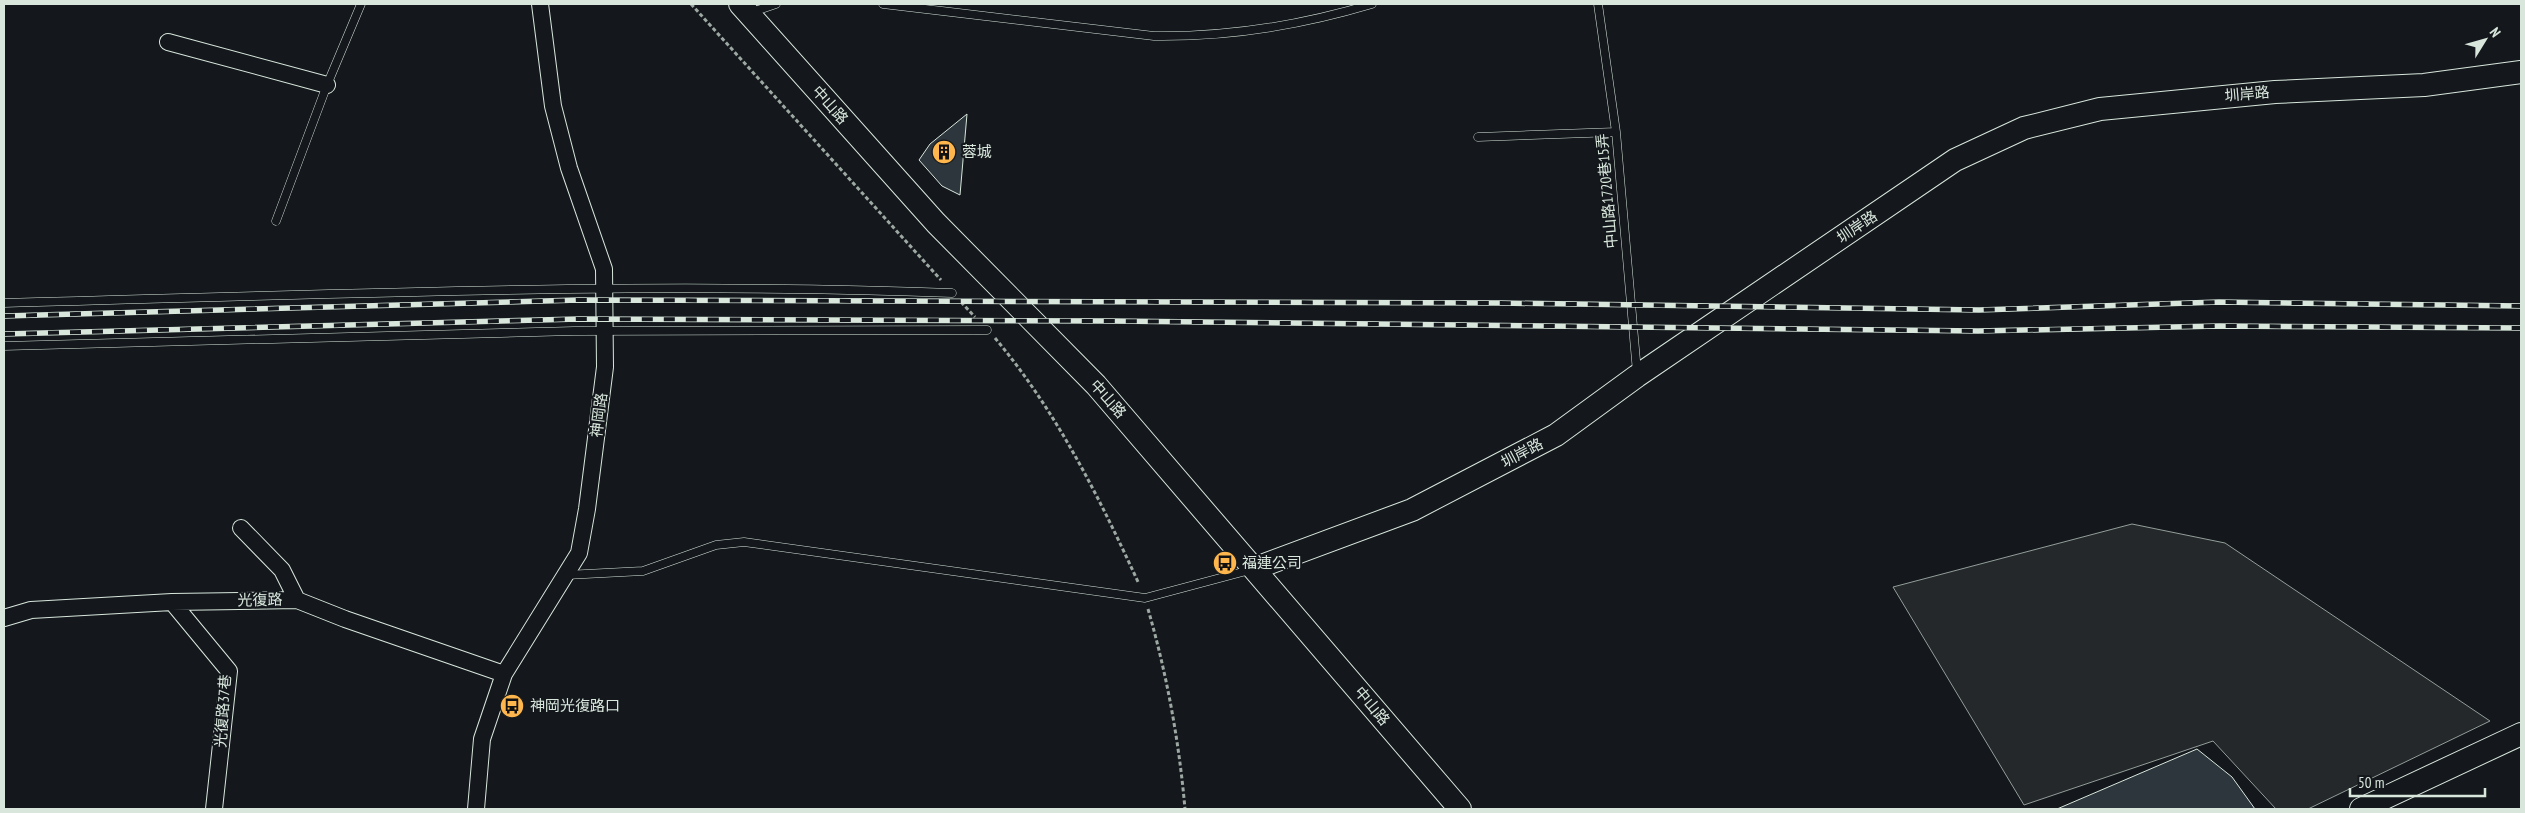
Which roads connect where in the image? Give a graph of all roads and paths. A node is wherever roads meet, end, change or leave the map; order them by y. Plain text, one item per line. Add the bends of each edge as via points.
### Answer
1 (361, 4) edge
2 (540, 4) edge
3 (691, 4) edge
4 (776, 4) edge
5 (883, 4) edge
6 (1372, 4) edge
7 (1598, 4) edge
8 (744, 8) edge
9 (168, 42) dead end
10 (2521, 72) edge
11 (327, 85) junction
12 (1616, 132) junction
13 (1478, 137) dead end
14 (276, 221) dead end
15 (605, 288) junction
16 (952, 292) junction
17 (4, 303) edge
18 (987, 330) junction
19 (605, 331) junction
20 (4, 346) edge
21 (1638, 376) junction
22 (241, 528) dead end
23 (1256, 568) junction
24 (564, 575) junction
25 (1145, 598) junction
26 (297, 600) junction
27 (172, 602) junction
28 (4, 618) edge
29 (504, 674) junction
30 (2521, 734) edge
31 (214, 809) edge
32 (476, 809) edge
33 (1185, 809) edge
34 (1460, 809) edge
35 (2361, 809) edge

1 - 11 lane
2 - 15 street, 神岡路 via 553,106 569,168 604,269
3 - 16 path
4 - 8 lane
5 - 6 lane via 1154,36 1193,36 1275,27
7 - 12 lane, 中山路1720巷15弄
8 - 23 street, 中山路 via 936,223 1096,385
9 - 11 street
10 - 21 street, 圳岸路 via 2424,84 2275,92 2100,109 2024,128 1955,160
11 - 14 lane
12 - 13 lane
12 - 21 lane, 中山路1720巷15弄
15 - 16 lane
15 - 17 lane
15 - 19 street, 神岡路
16 - 18 path
18 - 19 lane
18 - 25 path via 1050,411 1090,482
19 - 20 lane
19 - 24 street, 神岡路 via 605,367 587,509 578,553
21 - 23 street, 圳岸路 via 1556,436 1412,510
22 - 26 street via 282,570
23 - 25 lane
23 - 34 street, 中山路
24 - 25 lane via 643,571 716,546 744,542
24 - 29 street, 神岡路
25 - 33 path via 1174,713
26 - 27 street, 光復路
26 - 29 street, 光復路
27 - 28 street, 光復路 via 31,610
27 - 31 street, 光復路37巷 via 229,671
29 - 32 street, 神岡路 via 482,740
30 - 35 street

